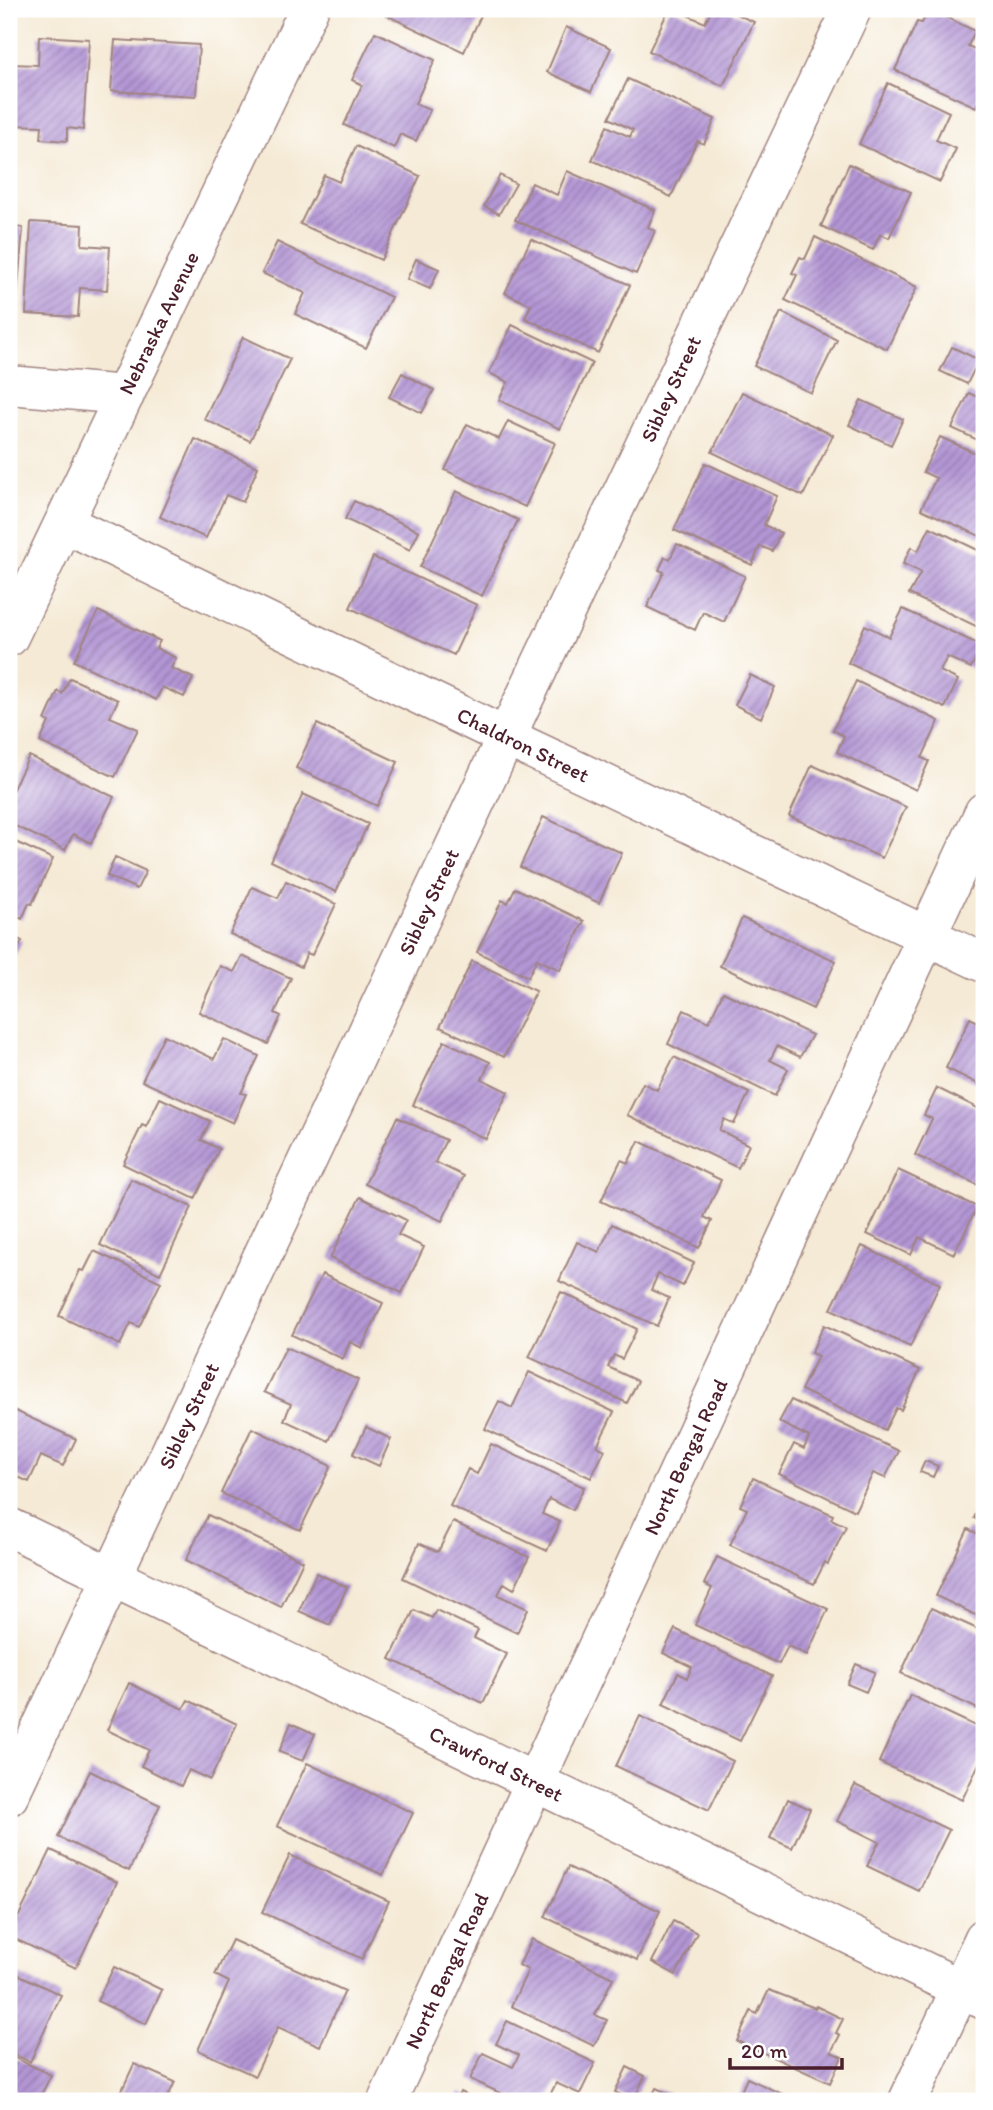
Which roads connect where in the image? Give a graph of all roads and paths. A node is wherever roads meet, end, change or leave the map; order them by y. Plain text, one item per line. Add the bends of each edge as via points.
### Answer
1 (309, 9) edge
2 (852, 9) edge
3 (9, 385) edge
4 (125, 395) junction
5 (64, 523) junction
6 (9, 637) edge
7 (506, 737) junction
8 (984, 812) edge
9 (928, 937) junction
10 (984, 963) edge
11 (9, 1527) edge
12 (113, 1578) junction
13 (535, 1783) junction
14 (9, 1796) edge
15 (984, 1938) edge
16 (972, 1994) edge
17 (387, 2101) edge
18 (908, 2101) edge

1 - 4 street, Nebraska Avenue
2 - 7 street, Sibley Street
3 - 4 street
4 - 5 street, Nebraska Avenue
5 - 6 street, Nebraska Avenue
5 - 7 street, Chaldron Street
7 - 9 street, Chaldron Street
7 - 12 street, Sibley Street
8 - 9 street, North Bengal Road
9 - 10 street, Chaldron Street
9 - 13 street, North Bengal Road
11 - 12 street, Crawford Street
12 - 13 street, Crawford Street
12 - 14 street, Sibley Street
13 - 16 street, Crawford Street
13 - 17 street, North Bengal Road
15 - 16 street
16 - 18 street

